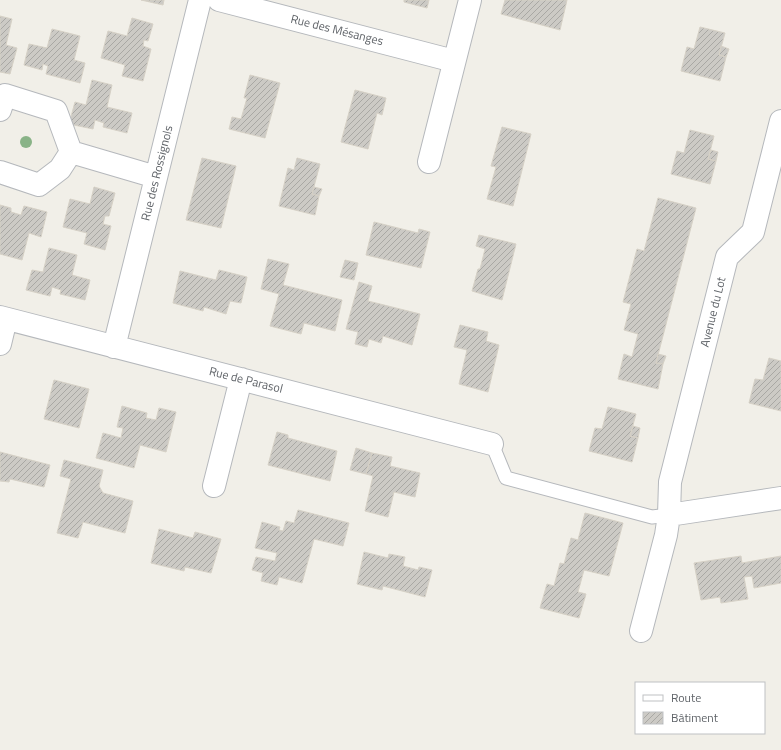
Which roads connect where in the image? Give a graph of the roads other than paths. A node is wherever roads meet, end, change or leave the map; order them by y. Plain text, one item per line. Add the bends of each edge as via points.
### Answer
1 (200, 0) edge
2 (219, 0) edge
3 (470, 0) edge
4 (454, 61) junction
5 (0, 110) edge
6 (781, 121) edge
7 (71, 152) junction
8 (429, 162) dead end
9 (0, 172) edge
10 (156, 177) junction
11 (3, 318) edge
12 (0, 344) edge
13 (114, 347) junction
14 (241, 379) junction
15 (492, 444) joint
16 (214, 486) dead end
17 (781, 498) edge
18 (669, 515) junction
19 (641, 631) dead end

1 - 10 street, Rue des Rossignols
2 - 4 street, Rue des Mésanges
3 - 4 street
4 - 8 street
5 - 7 street via 5,95 56,111
6 - 18 street, Avenue du Lot via 753,232 727,257 670,482
7 - 9 street via 60,169 39,185
7 - 10 street
10 - 13 street, Rue des Rossignols
11 - 12 street
11 - 13 street, Rue de Parasol
13 - 14 street, Rue de Parasol
14 - 15 street, Rue de Parasol
14 - 16 street
15 - 18 lane via 506,478 652,517
17 - 18 street
18 - 19 street, Avenue du Lot

